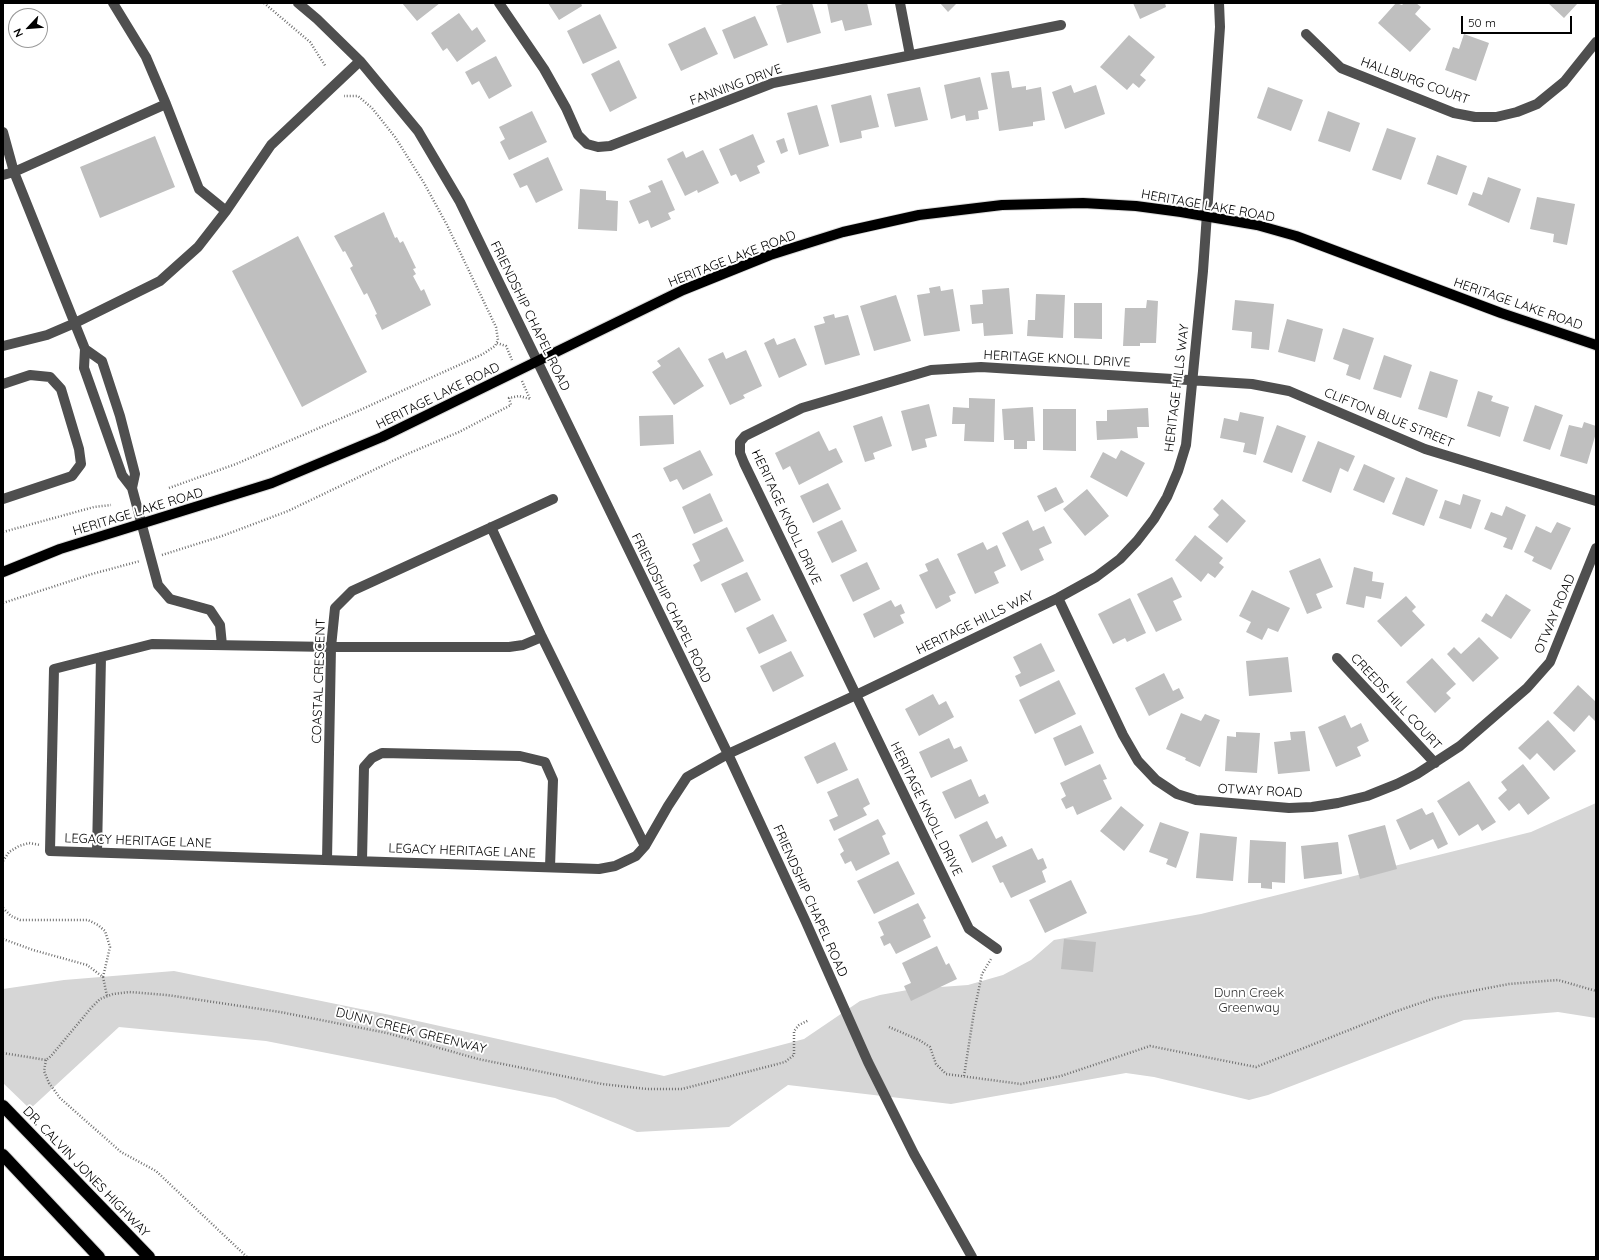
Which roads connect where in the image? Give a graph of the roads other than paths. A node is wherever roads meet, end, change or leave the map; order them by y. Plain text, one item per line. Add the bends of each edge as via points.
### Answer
1 (113, 3) edge
2 (298, 3) edge
3 (500, 3) edge
4 (900, 3) edge
5 (1219, 3) edge
6 (1061, 25) dead end
7 (1306, 34) dead end
8 (1596, 42) edge
9 (910, 55) junction
10 (360, 61) junction
11 (166, 104) junction
12 (3, 132) edge
13 (14, 172) junction
14 (3, 174) edge
15 (226, 211) junction
16 (1206, 216) junction
17 (75, 323) junction
18 (1596, 344) edge
19 (3, 346) edge
20 (85, 349) junction
21 (537, 362) junction
22 (1192, 380) junction
23 (3, 384) edge
24 (132, 488) junction
25 (3, 499) edge
26 (553, 499) dead end
27 (1596, 501) edge
28 (142, 525) junction
29 (491, 527) junction
30 (1596, 548) edge
31 (3, 572) edge
32 (1058, 598) junction
33 (542, 637) junction
34 (222, 645) junction
35 (331, 647) junction
36 (100, 657) junction
37 (1338, 658) dead end
38 (856, 695) junction
39 (728, 754) junction
40 (1435, 763) junction
41 (645, 846) junction
42 (97, 852) junction
43 (327, 860) junction
44 (362, 861) junction
45 (550, 868) junction
46 (997, 949) road end
47 (3, 1106) edge
48 (3, 1155) edge
49 (99, 1257) edge
50 (149, 1257) edge
51 (972, 1257) edge

1 - 11 street via 146,57
2 - 10 street, FRIENDSHIP CHAPEL ROAD via 317,18
3 - 9 street, FANNING DRIVE via 544,69 578,135 587,144 598,147 610,146 773,83
4 - 9 street
5 - 16 street, HERITAGE HILLS WAY via 1220,27
6 - 9 street, FANNING DRIVE
7 - 8 street, HALLBURG COURT via 1341,68 1454,113 1475,117 1496,117 1537,104 1564,82
10 - 15 street via 271,144
10 - 21 street, FRIENDSHIP CHAPEL ROAD via 418,131 456,195
11 - 13 street
11 - 15 street via 199,189
12 - 13 street
13 - 14 street
13 - 17 street
15 - 17 street via 198,247 160,281
16 - 18 main road, HERITAGE LAKE ROAD via 1256,225 1296,236 1501,313
16 - 21 main road, HERITAGE LAKE ROAD via 1136,206 1083,203 1002,205 919,215 843,232 770,255 683,290
16 - 22 street, HERITAGE HILLS WAY
17 - 19 street
17 - 20 street
20 - 24 street via 84,368 122,475
20 - 24 street via 102,361 135,474
21 - 28 main road, HERITAGE LAKE ROAD via 382,438 272,483
21 - 39 street, FRIENDSHIP CHAPEL ROAD
22 - 27 street, CLIFTON BLUE STREET via 1252,384 1289,391 1425,449
22 - 32 street, HERITAGE HILLS WAY via 1186,445 1168,497 1154,520 1120,559 1096,577
22 - 38 street, HERITAGE KNOLL DRIVE via 981,367 931,370 802,408 745,436 740,442 740,453 744,463
23 - 25 street via 30,375 50,377 61,389 81,464 72,476
24 - 28 street
26 - 29 street, COASTAL CRESCENT
28 - 31 main road, HERITAGE LAKE ROAD via 60,549
28 - 34 street via 158,585 170,599 210,610 220,625
29 - 33 street
29 - 35 street, COASTAL CRESCENT via 352,591 335,608
30 - 40 street, OTWAY ROAD via 1550,662 1527,688 1460,746
32 - 38 street, HERITAGE HILLS WAY
32 - 40 street, OTWAY ROAD via 1123,735 1138,761 1156,780 1177,794 1196,800 1289,808 1312,807 1367,796 1397,784
33 - 35 street, LEGACY HERITAGE LANE via 509,647
33 - 41 street
34 - 35 street, LEGACY HERITAGE LANE
34 - 36 street, LEGACY HERITAGE LANE via 152,644
35 - 43 street, COASTAL CRESCENT
36 - 42 street
36 - 42 street, LEGACY HERITAGE LANE via 54,669 50,844 50,851
37 - 40 street, CREEDS HILL COURT
38 - 39 street, HERITAGE HILLS WAY
38 - 46 street, HERITAGE KNOLL DRIVE via 969,929
39 - 41 street, LEGACY HERITAGE LANE via 687,777
39 - 51 street, FRIENDSHIP CHAPEL ROAD via 868,1062 914,1154
41 - 45 street, LEGACY HERITAGE LANE via 636,856 615,866 599,869
42 - 43 street, LEGACY HERITAGE LANE
43 - 44 street, LEGACY HERITAGE LANE
44 - 45 street, LEGACY HERITAGE LANE
44 - 45 street via 364,767 372,758 382,753 520,756 545,762 553,780
47 - 50 highway, DR. CALVIN JONES HIGHWAY
48 - 49 highway

